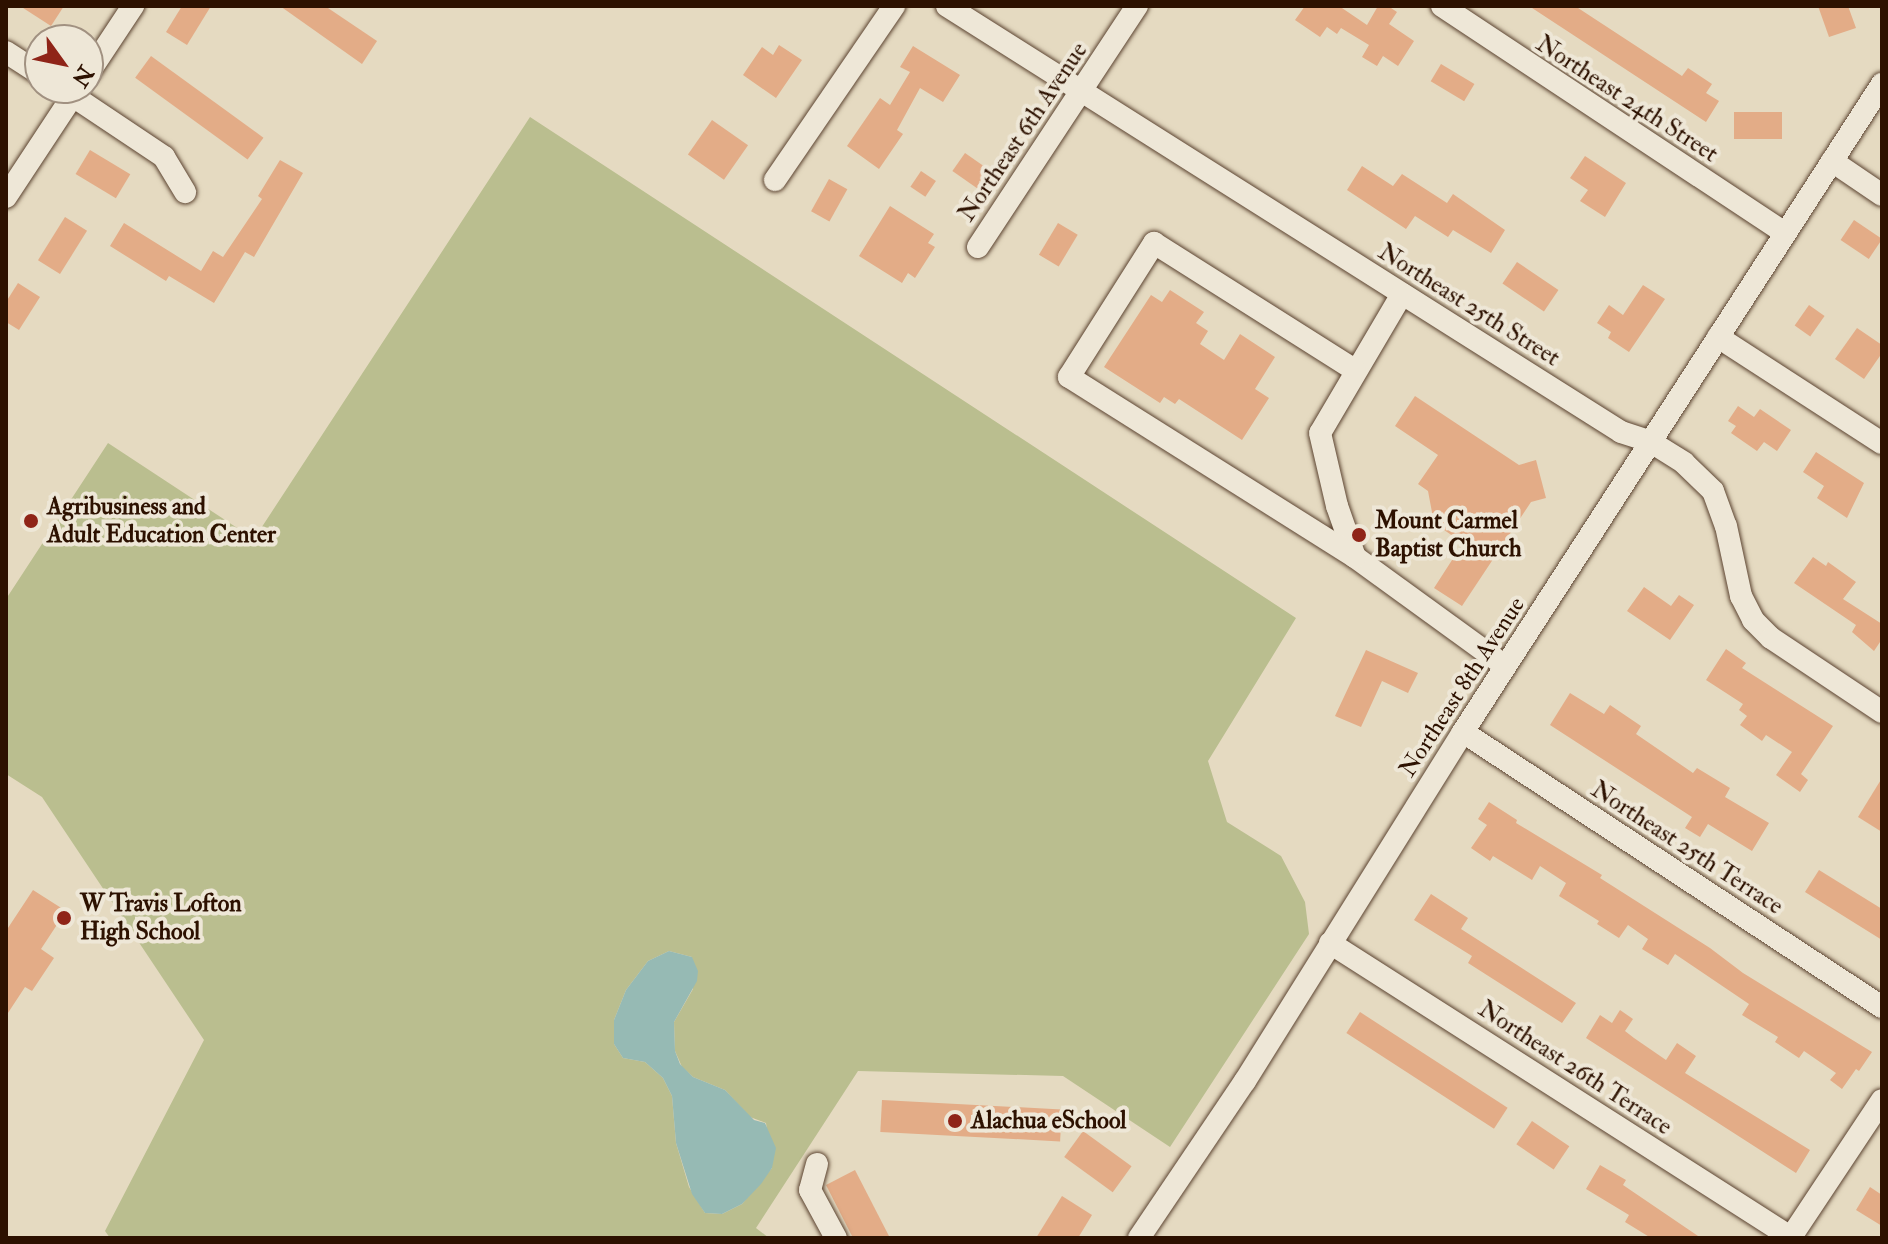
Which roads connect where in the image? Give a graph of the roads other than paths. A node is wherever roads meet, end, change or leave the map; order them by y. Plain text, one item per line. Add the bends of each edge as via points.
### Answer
1 (133, 6) edge
2 (894, 6) edge
3 (947, 6) edge
4 (1137, 6) edge
5 (1442, 6) edge
6 (104, 50) edge
7 (6, 52) edge
8 (24, 64) edge
9 (1882, 84) edge
10 (1082, 92) junction
11 (63, 104) edge
12 (89, 104) edge
13 (1832, 161) junction
14 (775, 180) dead end
15 (185, 192) dead end
16 (1882, 195) edge
17 (6, 197) edge
18 (1785, 233) junction
19 (978, 247) dead end
20 (1402, 294) junction
21 (1718, 337) junction
22 (1355, 370) junction
23 (1651, 442) junction
24 (1882, 443) edge
25 (1355, 557) junction
26 (1505, 666) junction
27 (1882, 712) edge
28 (1463, 732) junction
29 (1330, 943) junction
30 (1882, 1007) edge
31 (1882, 1100) edge
32 (817, 1164) dead end
33 (1141, 1237) edge
34 (836, 1238) edge
35 (1792, 1238) edge

1 - 6 street
2 - 14 street
3 - 10 street, Northeast 25th Street
4 - 10 street, Northeast 6th Avenue
5 - 18 street, Northeast 24th Street
7 - 8 street
9 - 13 street, Northeast 8th Avenue
10 - 19 street, Northeast 6th Avenue
10 - 20 street, Northeast 25th Street
11 - 17 street
12 - 15 street via 164,157
13 - 16 street
13 - 18 street, Northeast 8th Avenue
18 - 21 street, Northeast 8th Avenue
20 - 22 street
20 - 23 street, Northeast 25th Street via 1621,432
21 - 23 street, Northeast 8th Avenue
21 - 24 street
22 - 25 street via 1320,433
22 - 25 street via 1154,243 1069,377
23 - 26 street, Northeast 8th Avenue
23 - 27 street, Northeast 25th Street via 1713,491 1741,596 1753,620 1771,638
25 - 26 street
26 - 28 street, Northeast 8th Avenue
28 - 29 street, Northeast 8th Avenue
28 - 30 street, Northeast 25th Terrace
29 - 33 street, Northeast 8th Avenue
29 - 35 street, Northeast 26th Terrace
31 - 35 street
32 - 34 street via 810,1190

